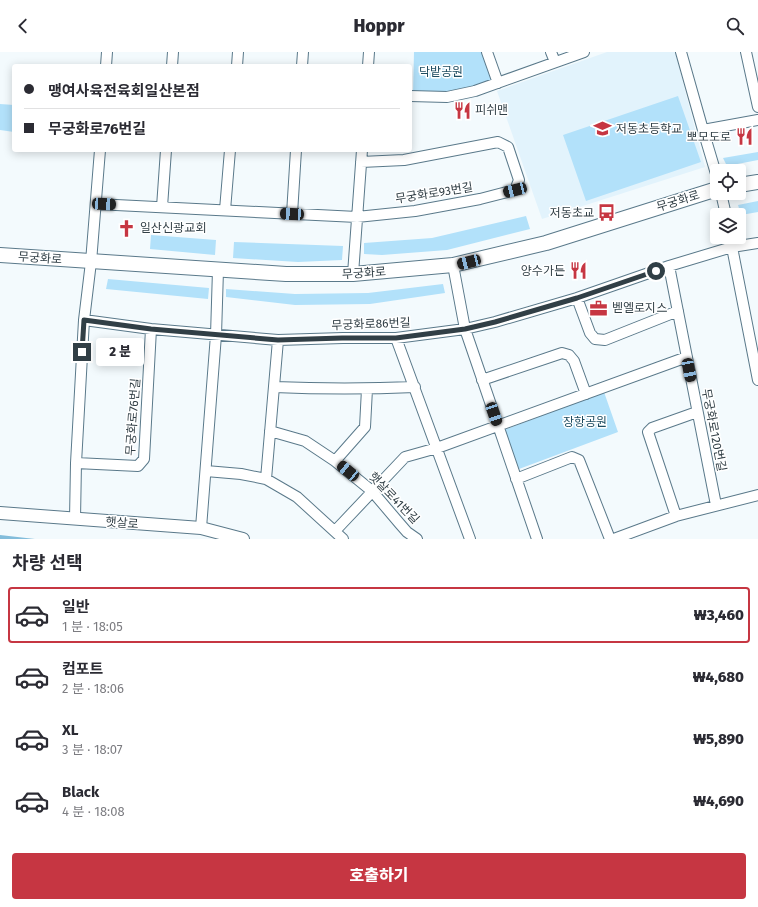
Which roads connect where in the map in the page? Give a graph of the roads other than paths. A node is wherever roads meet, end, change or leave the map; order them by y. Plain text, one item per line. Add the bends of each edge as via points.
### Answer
1 (107, 52) edge
2 (173, 52) edge
3 (238, 52) edge
4 (303, 52) edge
5 (369, 52) edge
6 (487, 52) edge
7 (552, 52) edge
8 (584, 52) edge
9 (681, 52) edge
10 (746, 52) edge
11 (555, 62) junction
12 (106, 64) edge
13 (172, 64) edge
14 (237, 64) edge
15 (302, 64) edge
16 (368, 64) edge
17 (498, 83) junction
18 (412, 96) edge
19 (758, 107) edge
20 (758, 120) edge
21 (703, 130) junction
22 (100, 152) edge
23 (166, 152) edge
24 (230, 152) edge
25 (296, 152) edge
26 (362, 152) edge
27 (361, 162) junction
28 (713, 164) edge
29 (758, 182) edge
30 (746, 184) edge
31 (710, 191) edge
32 (96, 204) junction
33 (162, 207) junction
34 (225, 210) junction
35 (292, 214) junction
36 (357, 217) junction
37 (746, 243) edge
38 (758, 243) edge
39 (726, 244) edge
40 (731, 244) edge
41 (0, 255) edge
42 (91, 262) junction
43 (453, 265) junction
44 (669, 266) junction
45 (218, 270) junction
46 (353, 274) junction
47 (577, 298) junction
48 (678, 311) junction
49 (84, 320) junction
50 (151, 329) junction
51 (465, 329) junction
52 (216, 335) junction
53 (396, 338) junction
54 (278, 340) junction
55 (687, 357) junction
56 (756, 357) edge
57 (482, 380) junction
58 (758, 380) edge
59 (274, 387) junction
60 (415, 387) junction
61 (367, 389) junction
62 (586, 394) junction
63 (698, 412) junction
64 (498, 426) junction
65 (270, 431) junction
66 (437, 448) junction
67 (336, 461) junction
68 (76, 463) junction
69 (206, 471) junction
70 (516, 479) junction
71 (266, 480) junction
72 (372, 491) junction
73 (758, 494) edge
74 (716, 504) junction
75 (0, 513) edge
76 (676, 516) junction
77 (75, 519) junction
78 (201, 528) junction
79 (336, 531) junction
80 (468, 538) edge
81 (243, 539) edge
82 (343, 539) edge
83 (416, 539) edge
84 (537, 539) edge
85 (610, 539) edge
86 (614, 539) edge

1 - 12 street
2 - 13 street
3 - 14 street
4 - 15 street
5 - 16 street
6 - 17 street
7 - 11 street
8 - 11 street
9 - 21 street
10 - 19 street
11 - 17 street
17 - 18 street via 475,92 447,97
20 - 21 street
21 - 28 street
22 - 32 street
23 - 33 street
24 - 34 street
25 - 35 street
26 - 27 street
27 - 36 street
27 - 36 street, 무궁화로93번길 via 404,160 498,142 508,147 519,180 515,190 480,199 415,211
29 - 30 main road
31 - 43 main road, 무궁화로 via 546,243
32 - 33 street, 무궁화로93번길
32 - 42 street
33 - 34 street, 무궁화로93번길
34 - 35 street, 무궁화로93번길
35 - 36 street, 무궁화로93번길
36 - 46 street
37 - 38 street
39 - 44 street
40 - 56 street
41 - 42 main road, 무궁화로
42 - 45 main road, 무궁화로
42 - 49 street
43 - 46 main road, 무궁화로
43 - 51 street
44 - 47 street
44 - 48 street, 무궁화로120번길
45 - 46 main road, 무궁화로
45 - 52 street
47 - 48 street via 590,333 595,339 605,340
47 - 51 street, 무궁화로86번길
48 - 55 street, 무궁화로120번길
49 - 50 street, 무궁화로86번길
49 - 68 street
50 - 52 street, 무궁화로86번길
50 - 68 street, 무궁화로76번길 via 142,463 138,466
51 - 53 street, 무궁화로86번길
51 - 57 street
52 - 54 street, 무궁화로86번길
52 - 69 street
53 - 54 street, 무궁화로86번길
53 - 60 street
54 - 59 street
55 - 62 street
55 - 63 street, 무궁화로120번길
56 - 58 street
57 - 62 street via 562,353 569,355 574,361
57 - 64 street
59 - 61 street
59 - 65 street
60 - 61 street
60 - 66 street
61 - 67 street via 365,428
62 - 64 street
63 - 74 street, 무궁화로120번길
63 - 76 street via 652,428 648,432
64 - 66 street
64 - 70 street
65 - 67 street, 햇살로41번길 via 305,441
65 - 71 street
66 - 72 street via 405,457
66 - 80 street
67 - 72 street, 햇살로41번길
68 - 77 street
69 - 71 street via 241,474
69 - 78 street
70 - 84 street
70 - 85 street via 572,457 579,460
71 - 79 street via 297,497
72 - 79 street
72 - 83 street, 햇살로41번길
73 - 74 street
74 - 76 street
75 - 77 street, 햇살로
76 - 86 street
77 - 78 street, 햇살로
78 - 81 street, 햇살로
79 - 82 street

